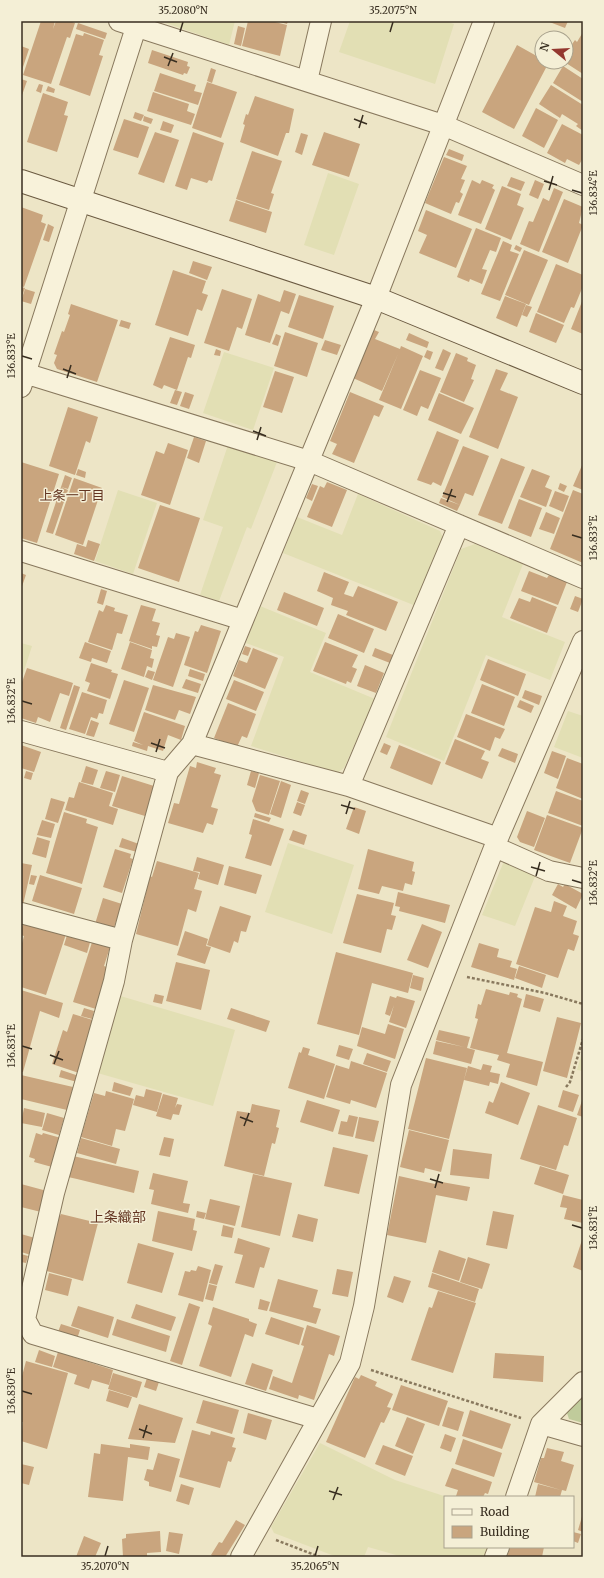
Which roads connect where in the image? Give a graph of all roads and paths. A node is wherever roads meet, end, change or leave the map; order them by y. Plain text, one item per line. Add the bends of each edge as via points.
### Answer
1 (320, 21) edge
2 (484, 21) edge
3 (132, 23) edge
4 (307, 81) junction
5 (443, 125) junction
6 (21, 181) edge
7 (582, 183) edge
8 (80, 201) junction
9 (376, 298) junction
10 (22, 378) edge
11 (583, 382) edge
12 (309, 461) junction
13 (459, 525) junction
14 (21, 551) edge
15 (583, 578) edge
16 (243, 620) junction
17 (583, 641) edge
18 (21, 731) edge
19 (192, 744) junction
20 (168, 772) junction
21 (348, 786) junction
22 (496, 843) junction
23 (583, 878) edge
24 (21, 913) edge
25 (122, 940) junction
26 (444, 972) junction
27 (583, 1004) edge
28 (583, 1038) edge
29 (566, 1087) dead end
30 (24, 1320) edge
31 (21, 1345) edge
32 (350, 1363) junction
33 (583, 1382) edge
34 (318, 1419) junction
35 (541, 1424) junction
36 (583, 1436) edge
37 (516, 1496) edge
38 (255, 1532) junction
39 (241, 1557) edge
40 (320, 1557) edge

1 - 4 street
2 - 5 street
3 - 4 street
3 - 8 street
4 - 5 street
5 - 7 street
5 - 9 street
6 - 8 street
8 - 9 street
8 - 10 street
9 - 11 street
9 - 12 street
10 - 12 street
12 - 13 street
12 - 16 street
13 - 15 street
13 - 21 street
14 - 16 street
16 - 19 street
17 - 22 street
18 - 20 street
19 - 20 street
19 - 21 street
20 - 25 street
21 - 22 street
22 - 23 street via 549,871
22 - 26 street
24 - 25 street
25 - 30 street via 114,981 54,1193
26 - 27 path via 545,993
26 - 32 street via 401,1085 364,1306
28 - 29 path via 570,1082
30 - 31 street
30 - 34 street via 33,1334
32 - 34 street
32 - 35 path
33 - 35 street
34 - 38 street
35 - 36 street
35 - 37 street
38 - 39 street
38 - 40 path

